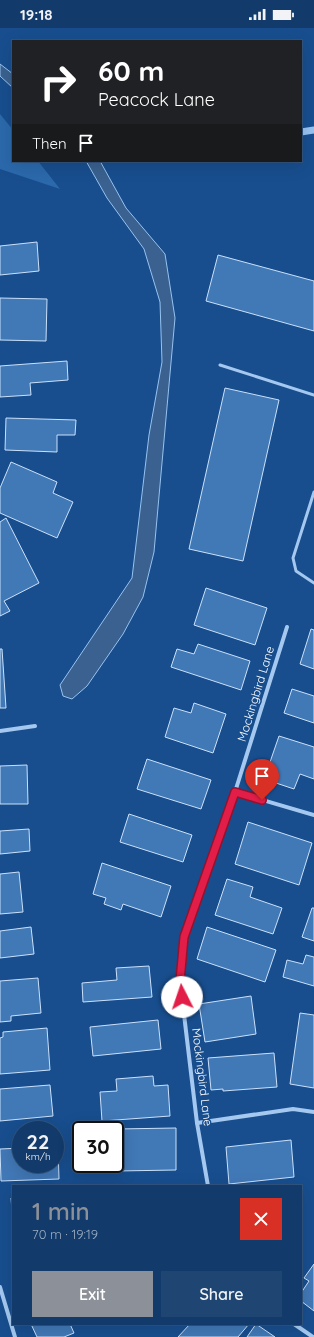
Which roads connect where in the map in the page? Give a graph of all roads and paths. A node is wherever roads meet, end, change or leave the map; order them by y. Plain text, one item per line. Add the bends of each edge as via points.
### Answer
1 (220, 365) dead end
2 (314, 395) edge
3 (314, 492) edge
4 (314, 583) edge
5 (287, 627) dead end
6 (34, 726) dead end
7 (0, 731) edge
8 (235, 792) junction
9 (314, 815) edge
10 (314, 1112) edge
11 (197, 1123) junction
12 (208, 1185) edge
13 (0, 1287) edge
14 (295, 1325) edge
15 (15, 1337) edge
16 (313, 1337) edge

1 - 2 lane
3 - 4 lane via 293,558 296,571
5 - 8 street, Mockingbird Lane
6 - 7 street
8 - 9 street
8 - 11 street, Mockingbird Lane via 184,937 180,981
10 - 11 street via 293,1109
11 - 12 street, Mockingbird Lane
13 - 15 street
14 - 16 street

